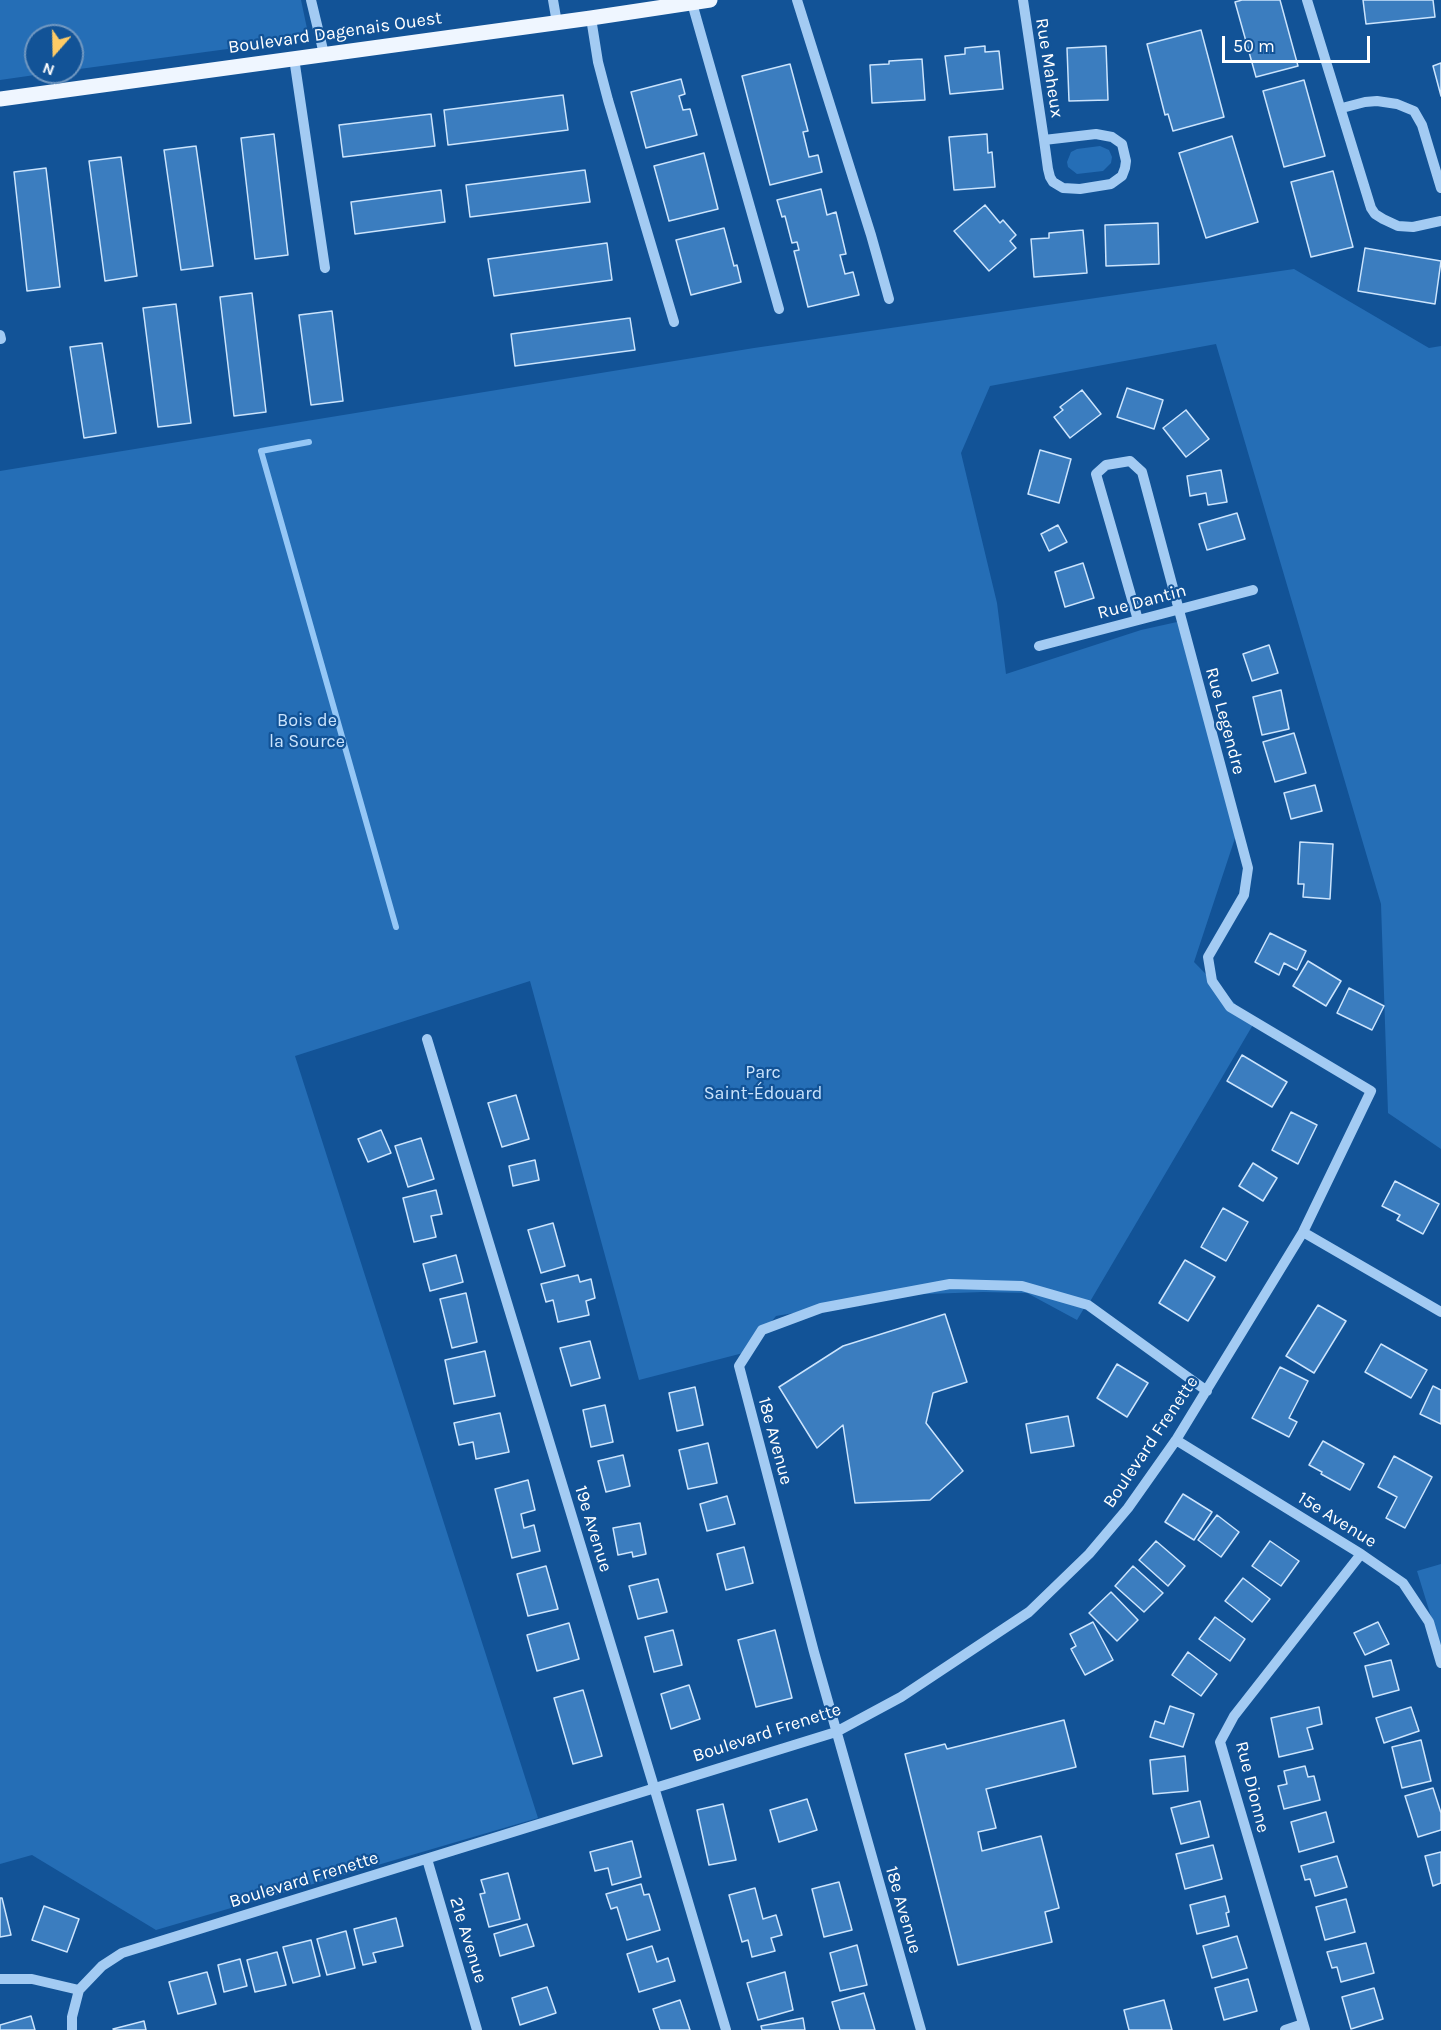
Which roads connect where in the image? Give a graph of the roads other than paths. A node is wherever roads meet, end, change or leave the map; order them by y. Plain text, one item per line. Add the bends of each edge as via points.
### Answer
1 (311, 0) edge
2 (553, 0) edge
3 (710, 0) edge
4 (797, 0) edge
5 (1023, 0) edge
6 (1307, 0) edge
7 (692, 3) junction
8 (591, 18) junction
9 (557, 23) junction
10 (324, 54) junction
11 (294, 58) junction
12 (0, 99) edge
13 (1342, 108) junction
14 (1044, 140) junction
15 (1441, 189) edge
16 (1441, 221) edge
17 (325, 268) dead end
18 (889, 299) dead end
19 (779, 309) dead end
20 (674, 322) dead end
21 (0, 335) edge
22 (1, 339) edge
23 (1253, 590) dead end
24 (1178, 610) junction
25 (1138, 620) junction
26 (1039, 646) dead end
27 (427, 1039) dead end
28 (1371, 1091) joint
29 (1303, 1232) junction
30 (1441, 1312) edge
31 (1207, 1391) junction
32 (1176, 1440) junction
33 (1361, 1554) junction
34 (1441, 1663) edge
35 (836, 1732) junction
36 (654, 1787) junction
37 (427, 1859) junction
38 (0, 1979) edge
39 (79, 1990) junction
40 (1304, 2027) edge
41 (72, 2030) edge
42 (477, 2030) edge
43 (726, 2030) edge
44 (921, 2030) edge
45 (1285, 2030) edge

1 - 10 street
2 - 9 street
3 - 7 main road, Boulevard Dagenais Ouest
4 - 18 street
5 - 14 street, Rue Maheux
6 - 13 street
7 - 8 main road, Boulevard Dagenais Ouest
7 - 19 street
8 - 9 main road, Boulevard Dagenais Ouest
8 - 20 street via 608,100
9 - 10 main road, Boulevard Dagenais Ouest
10 - 11 main road, Boulevard Dagenais Ouest
11 - 12 main road, Boulevard Dagenais Ouest
11 - 17 street
13 - 15 street via 1377,101 1414,111
13 - 16 street via 1375,214 1406,227
14 - 14 street, Rue Maheux via 1050,177 1063,188 1111,184 1122,176 1126,161 1122,144 1112,137 1096,134
21 - 22 street
23 - 24 street, Rue Dantin
24 - 25 street, Rue Dantin
24 - 25 street, Rue Legendre via 1142,472 1130,461 1106,465 1096,474
24 - 28 street, Rue Legendre via 1248,868 1244,895 1208,957 1212,981 1230,1007
25 - 26 street, Rue Dantin
27 - 36 street, 19e Avenue
28 - 29 street, Boulevard Frenette
29 - 30 street
29 - 31 street, Boulevard Frenette
31 - 32 street, Boulevard Frenette
31 - 35 street, 18e Avenue via 1088,1305 1022,1286 950,1284 820,1308 762,1330 738,1365
32 - 33 street, 15e Avenue
32 - 35 street, Boulevard Frenette via 1128,1508 1089,1554 1029,1612 901,1697
33 - 34 street, 15e Avenue via 1403,1583 1429,1622
33 - 40 street, Rue Dionne via 1233,1716 1220,1742
35 - 36 street, Boulevard Frenette
35 - 44 street, 18e Avenue
36 - 37 street, Boulevard Frenette
36 - 43 street, 19e Avenue
37 - 39 street, Boulevard Frenette via 122,1953 102,1966
37 - 42 street, 21e Avenue
38 - 39 street via 32,1979
39 - 41 street
40 - 45 street

